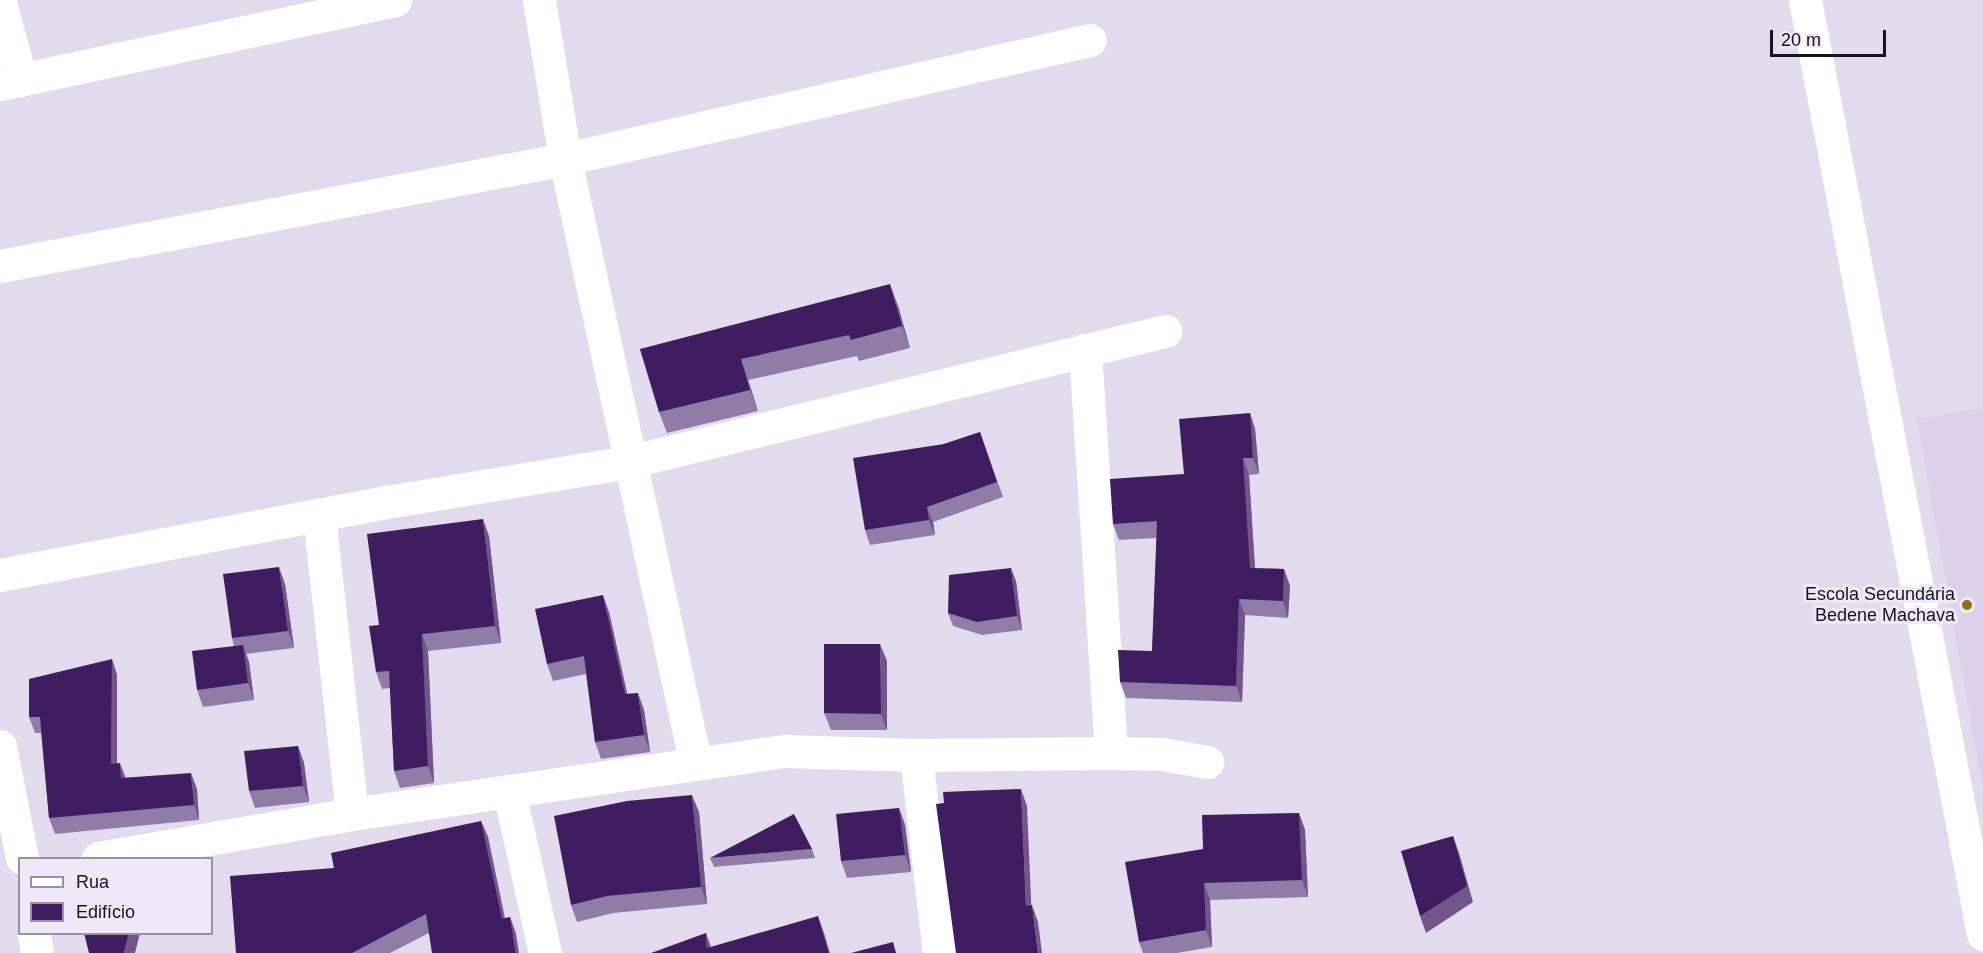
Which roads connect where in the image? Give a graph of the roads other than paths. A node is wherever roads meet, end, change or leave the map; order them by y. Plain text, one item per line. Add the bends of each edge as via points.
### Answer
1 (395, 0) edge
2 (539, 0) edge
3 (1805, 0) edge
4 (0, 3) edge
5 (1090, 40) dead end
6 (11, 82) edge
7 (565, 159) junction
8 (0, 266) edge
9 (1165, 331) dead end
10 (1085, 350) junction
11 (628, 462) junction
12 (319, 515) junction
13 (0, 575) edge
14 (0, 746) edge
15 (1111, 753) junction
16 (916, 755) junction
17 (695, 761) junction
18 (1207, 762) dead end
19 (509, 791) junction
20 (352, 814) junction
21 (22, 857) edge
22 (104, 857) edge
23 (18, 872) edge
24 (0, 875) edge
25 (1983, 934) edge
26 (34, 935) edge
27 (37, 953) edge
28 (545, 953) edge
29 (939, 953) edge

1 - 6 street
2 - 7 street
3 - 25 street
4 - 6 street
5 - 7 street
7 - 8 street
7 - 11 street
9 - 10 street
10 - 11 street
10 - 15 street
11 - 12 street
11 - 17 street
12 - 13 street
12 - 20 street
14 - 21 street
15 - 16 street
15 - 18 street via 1162,754
16 - 17 street via 785,751
16 - 29 street
17 - 19 street
19 - 20 street
19 - 28 street
20 - 22 street
23 - 24 street
26 - 27 street

